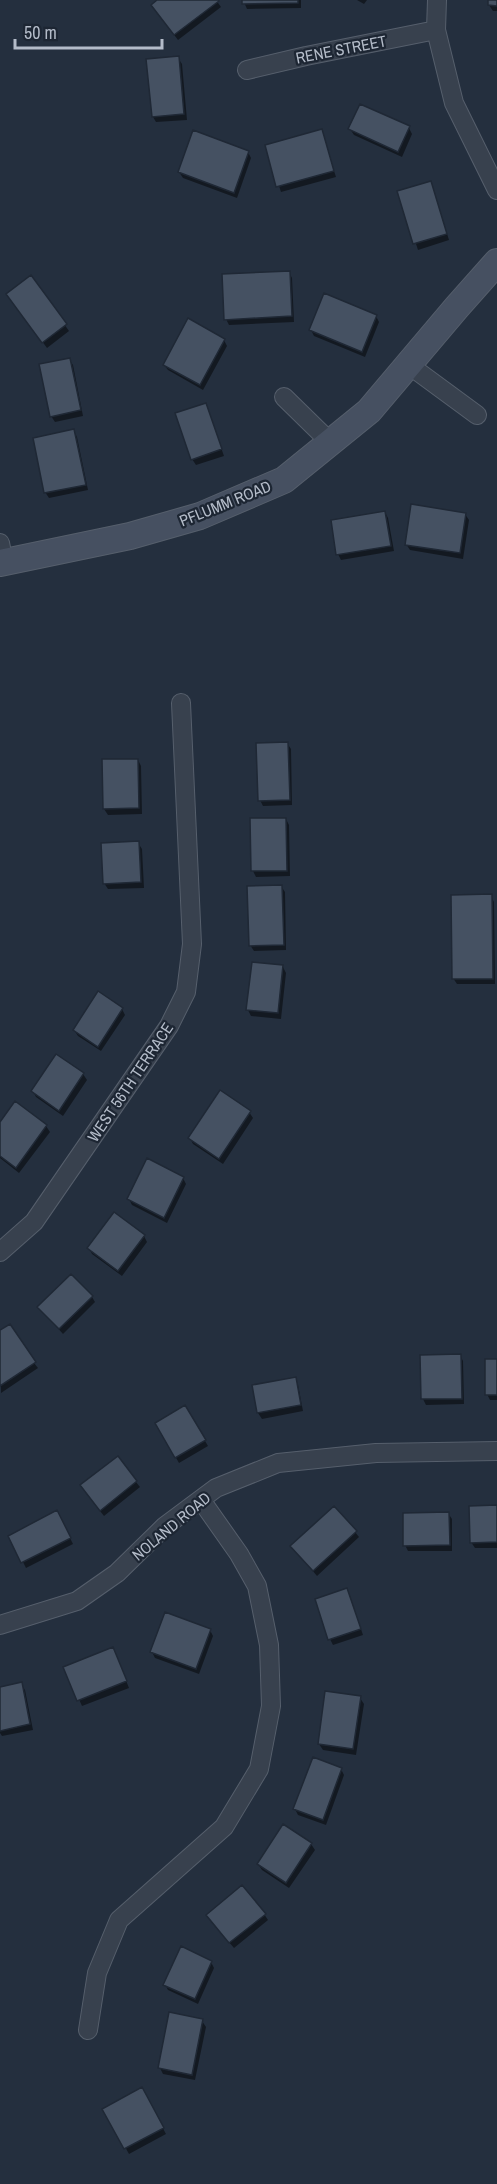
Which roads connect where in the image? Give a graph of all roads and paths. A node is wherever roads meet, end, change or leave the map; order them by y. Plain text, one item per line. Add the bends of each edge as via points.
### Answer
1 (437, 0) edge
2 (436, 30) junction
3 (247, 70) dead end
4 (497, 190) edge
5 (497, 262) edge
6 (409, 365) junction
7 (284, 397) dead end
8 (477, 415) dead end
9 (330, 442) junction
10 (1, 556) edge
11 (181, 703) dead end
12 (0, 1252) edge
13 (497, 1451) edge
14 (201, 1500) junction
15 (0, 1625) edge
16 (88, 2030) dead end

1 - 2 street
2 - 3 street, RENE STREET
2 - 4 street via 454,103
5 - 6 main road, PFLUMM ROAD
6 - 8 street
6 - 9 main road, PFLUMM ROAD via 369,411
7 - 9 street
9 - 10 main road, PFLUMM ROAD via 284,480 200,516 130,536
11 - 12 street, WEST 56TH TERRACE via 192,944 186,992 170,1026 34,1222
13 - 14 street, NOLAND ROAD via 376,1454 278,1462 216,1488
14 - 15 street, NOLAND ROAD via 165,1526 117,1573 77,1601
14 - 16 street via 257,1586 269,1645 271,1706 259,1769 224,1827 119,1920 97,1973

